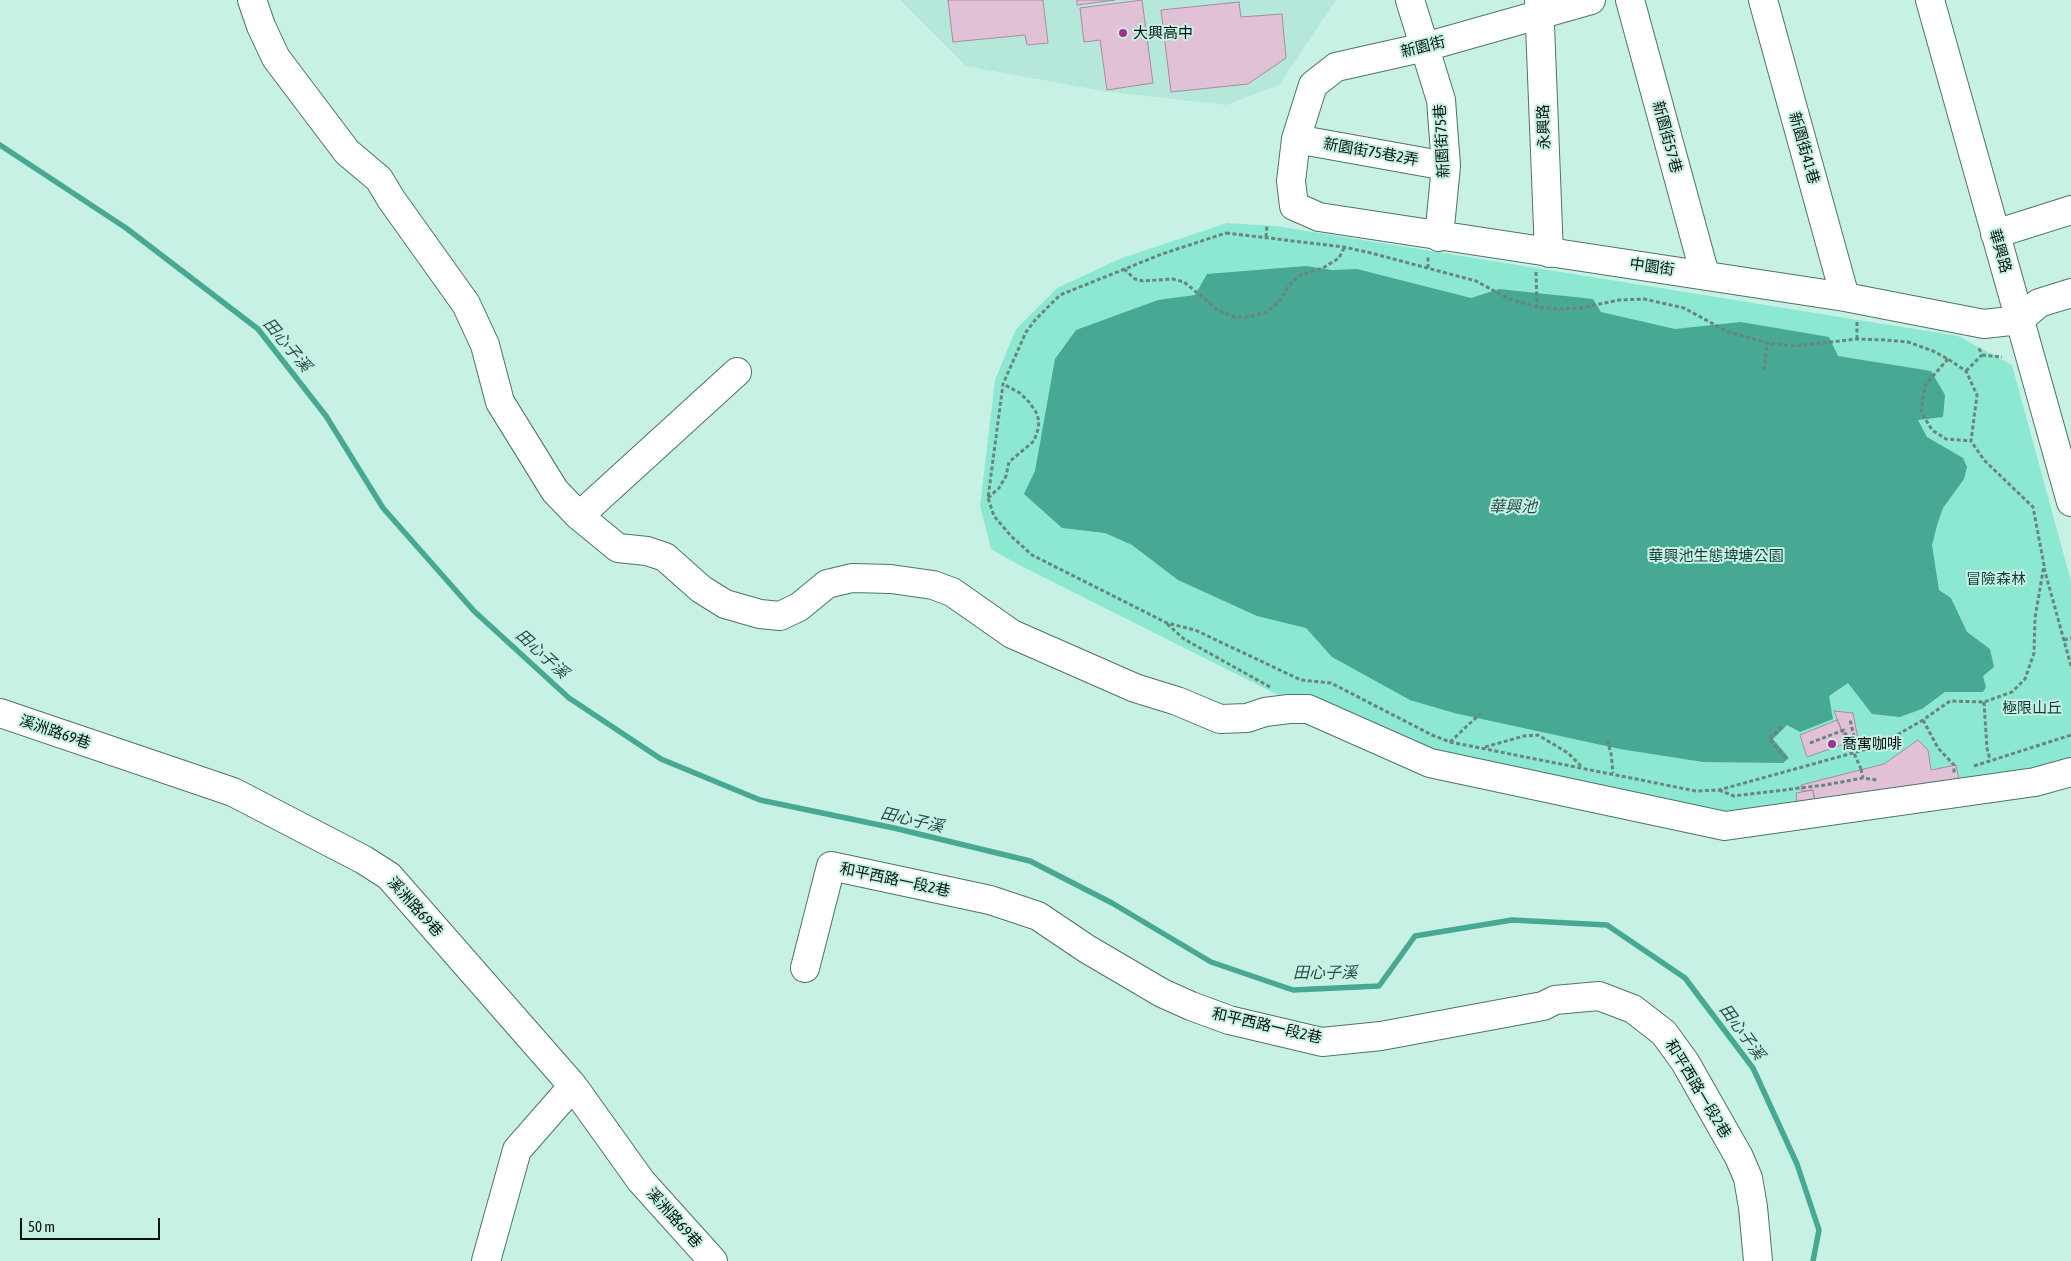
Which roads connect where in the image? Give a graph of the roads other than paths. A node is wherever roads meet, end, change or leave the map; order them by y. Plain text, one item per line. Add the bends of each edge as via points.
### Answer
1 (252, 0) edge
2 (1410, 0) edge
3 (1591, 0) edge
4 (1630, 0) edge
5 (1763, 0) edge
6 (1930, 0) edge
7 (1539, 7) edge
8 (1425, 47) junction
9 (1296, 139) junction
10 (1446, 166) junction
11 (2071, 210) edge
12 (1995, 234) junction
13 (1439, 237) junction
14 (1542, 260) junction
15 (1705, 275) junction
16 (2071, 293) edge
17 (1851, 308) junction
18 (2019, 320) junction
19 (737, 372) dead end
20 (2071, 502) edge
21 (579, 516) junction
22 (0, 713) edge
23 (2071, 772) edge
24 (805, 968) dead end
25 (573, 1086) junction
26 (486, 1261) edge
27 (713, 1261) edge
28 (1758, 1261) edge

1 - 21 street via 276,58 348,152 379,179 466,304 485,345 500,402 555,491
2 - 8 street, 新園街75巷
3 - 7 street, 新園街
4 - 15 street, 新園街57巷
5 - 17 street, 新園街41巷
6 - 12 street, 華興路
7 - 8 street, 新園街
7 - 14 street, 永興路
8 - 9 street, 新園街 via 1336,67 1313,85
8 - 10 street, 新園街75巷 via 1441,100
9 - 10 street, 新園街75巷2弄
9 - 13 street, 中園街 via 1291,181 1294,206 1319,217
10 - 13 street, 新園街75巷
11 - 12 street
12 - 18 street, 華興路
13 - 14 street, 中園街
14 - 15 street, 中園街
15 - 17 street, 中園街
16 - 18 street via 2039,303
17 - 18 street, 中園街 via 1984,324
18 - 20 street, 華興路
19 - 21 street
21 - 23 street via 618,548 647,551 665,557 701,589 726,604 760,614 780,616 799,607 827,584 852,578 933,585 952,592 1012,634 1135,688 1220,719 1247,718 1289,708 1308,710 1430,763 1725,826 2034,782
22 - 25 street, 溪洲路69巷 via 233,792 390,876
24 - 28 street, 和平西路一段2巷 via 831,866 990,900 1038,916 1086,949 1191,1006 1229,1020 1322,1042 1381,1036 1543,1006 1555,1000 1599,996 1633,1009 1664,1034 1685,1062 1748,1178
25 - 26 street via 517,1150
25 - 27 street, 溪洲路69巷 via 641,1181

